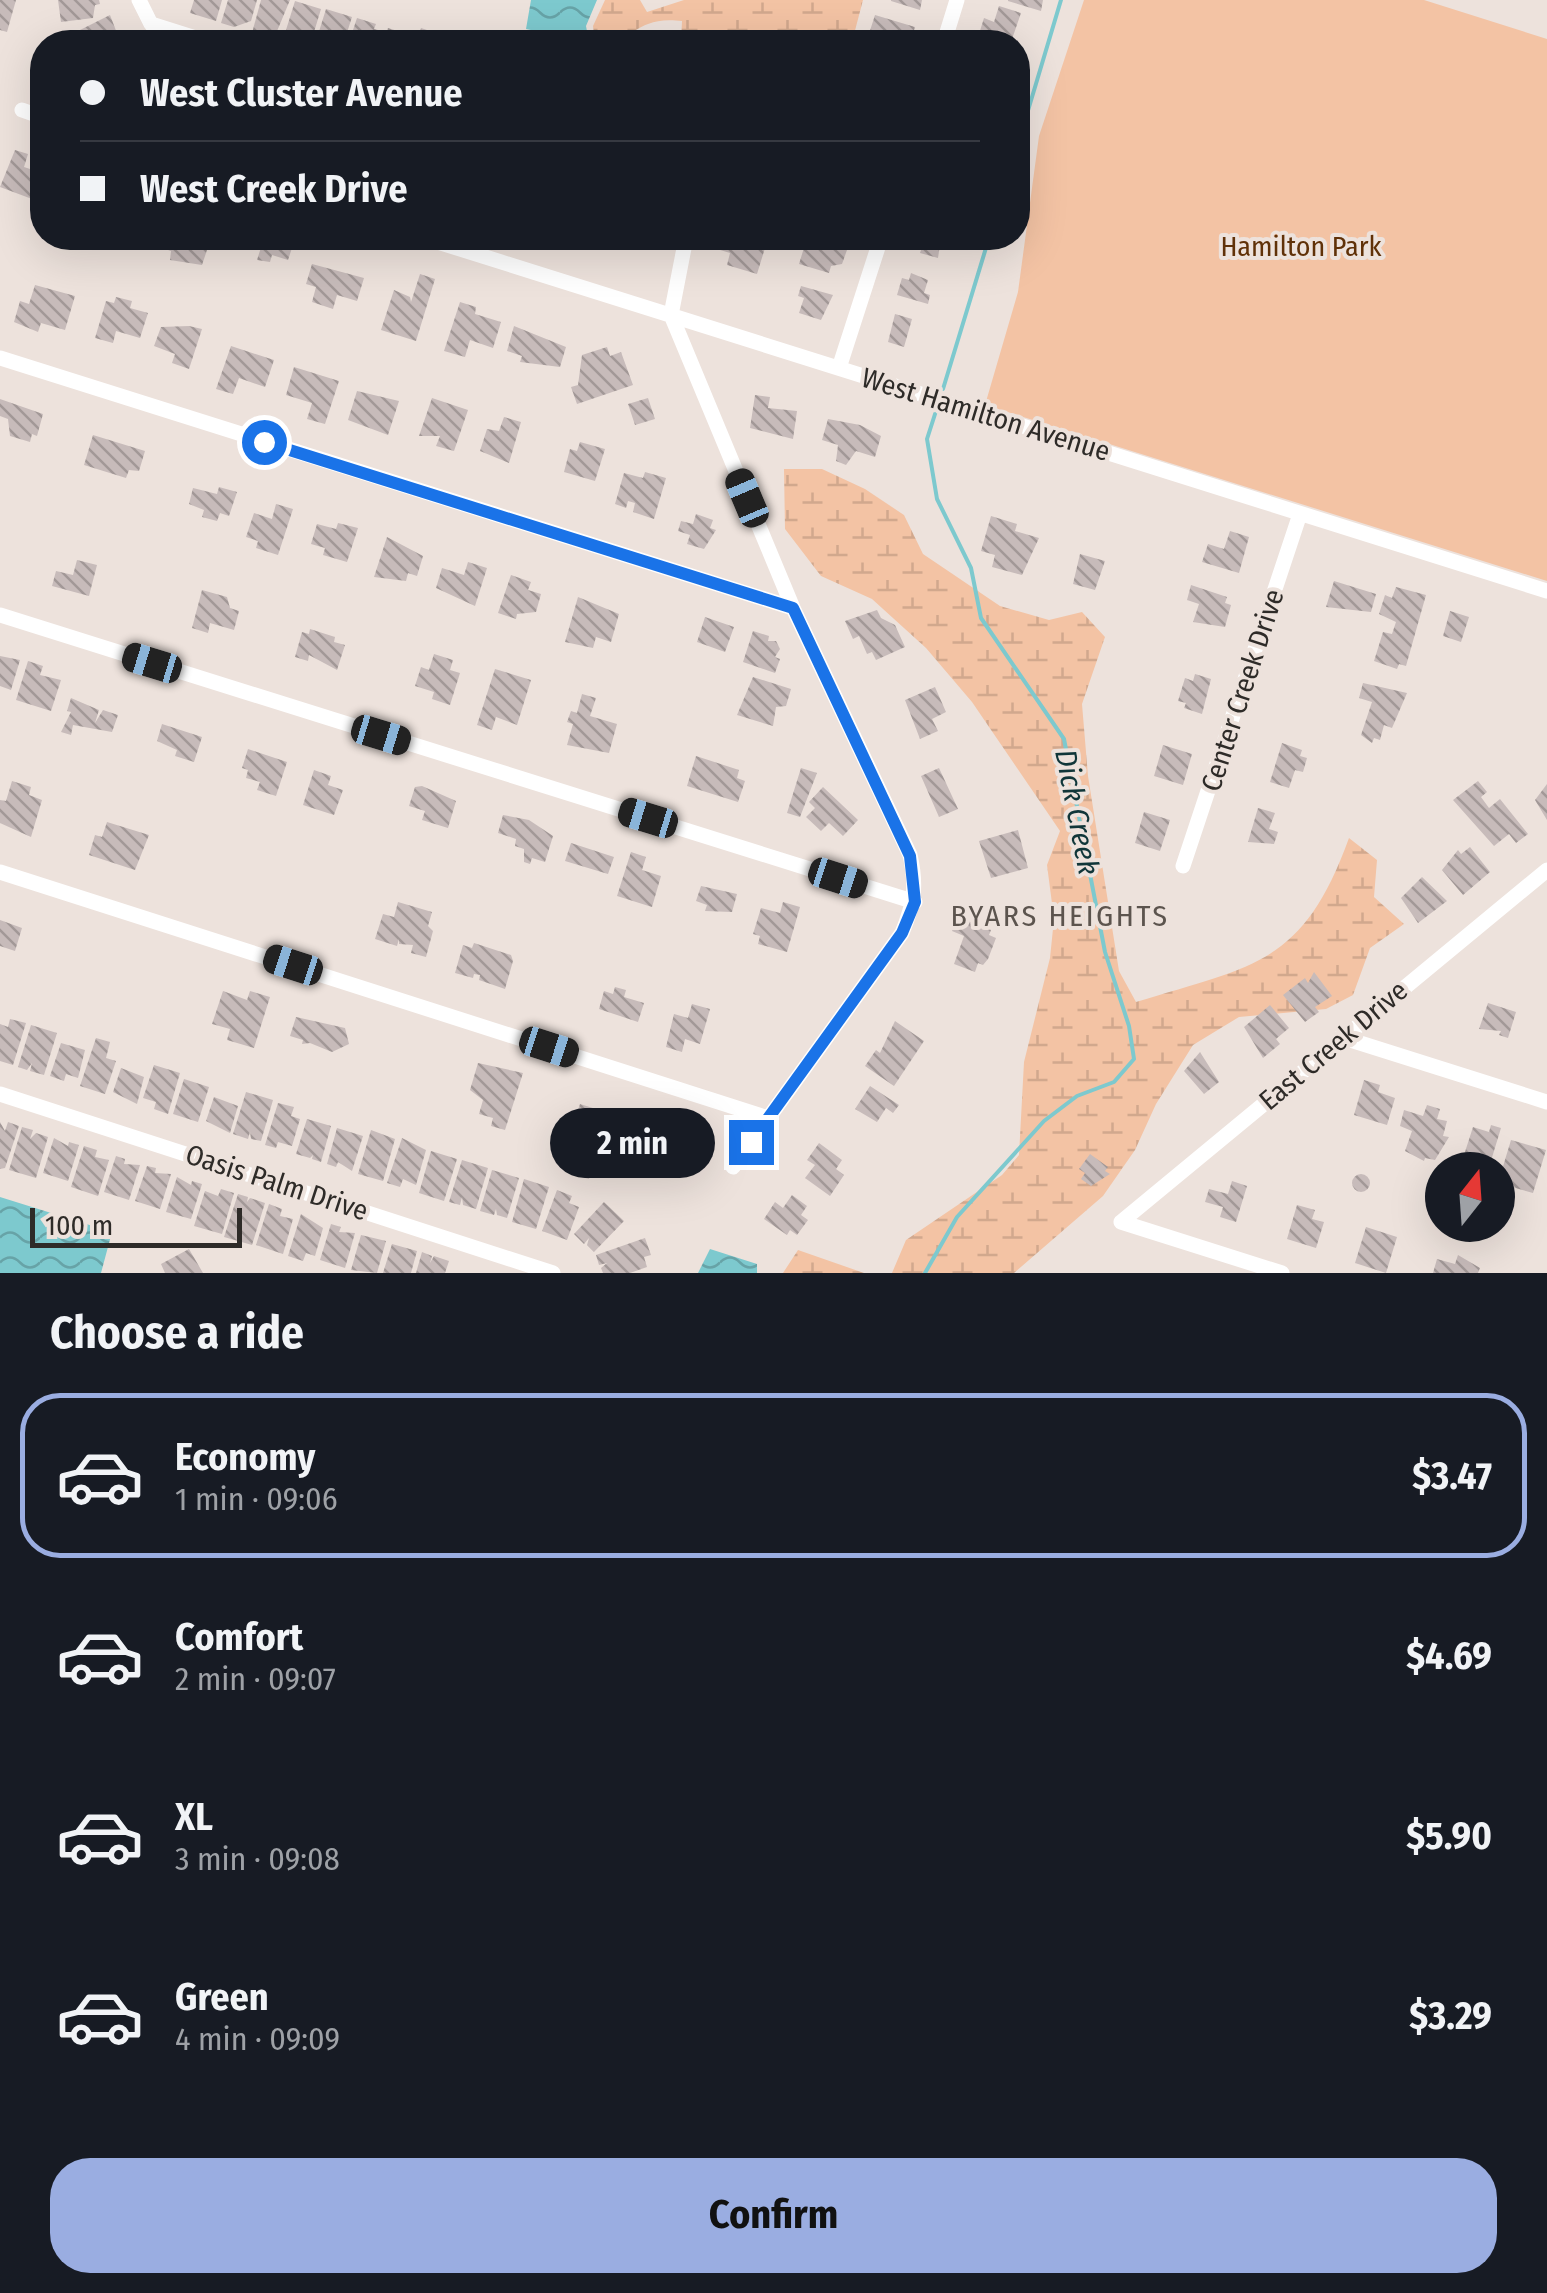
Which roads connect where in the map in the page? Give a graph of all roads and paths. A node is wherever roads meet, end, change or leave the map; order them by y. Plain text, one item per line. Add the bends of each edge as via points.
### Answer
1 (138, 0) edge
2 (957, 0) edge
3 (170, 30) edge
4 (948, 30) edge
5 (22, 110) dead end
6 (30, 113) edge
7 (464, 250) edge
8 (684, 250) edge
9 (877, 250) edge
10 (671, 315) junction
11 (0, 358) edge
12 (840, 368) junction
13 (1300, 514) junction
14 (1547, 592) edge
15 (793, 608) junction
16 (0, 615) edge
17 (1183, 866) dead end
18 (1547, 870) edge
19 (0, 872) edge
20 (915, 902) junction
21 (1341, 1037) junction
22 (0, 1094) edge
23 (1547, 1102) edge
24 (768, 1118) junction
25 (733, 1167) dead end
26 (553, 1273) edge
27 (1282, 1273) edge

1 - 3 street via 151,24
2 - 4 street
5 - 6 street
7 - 10 street, West Hamilton Avenue
8 - 10 street
9 - 12 street
10 - 12 street, West Hamilton Avenue
10 - 15 street
11 - 15 street
12 - 13 street, West Hamilton Avenue
13 - 14 street, West Hamilton Avenue
13 - 17 street, Center Creek Drive
15 - 20 street via 910,856
16 - 20 street
18 - 21 street, East Creek Drive
19 - 24 street
20 - 24 street via 902,933
21 - 23 street
21 - 27 street, East Creek Drive via 1121,1222
22 - 26 street, Oasis Palm Drive
24 - 25 street

